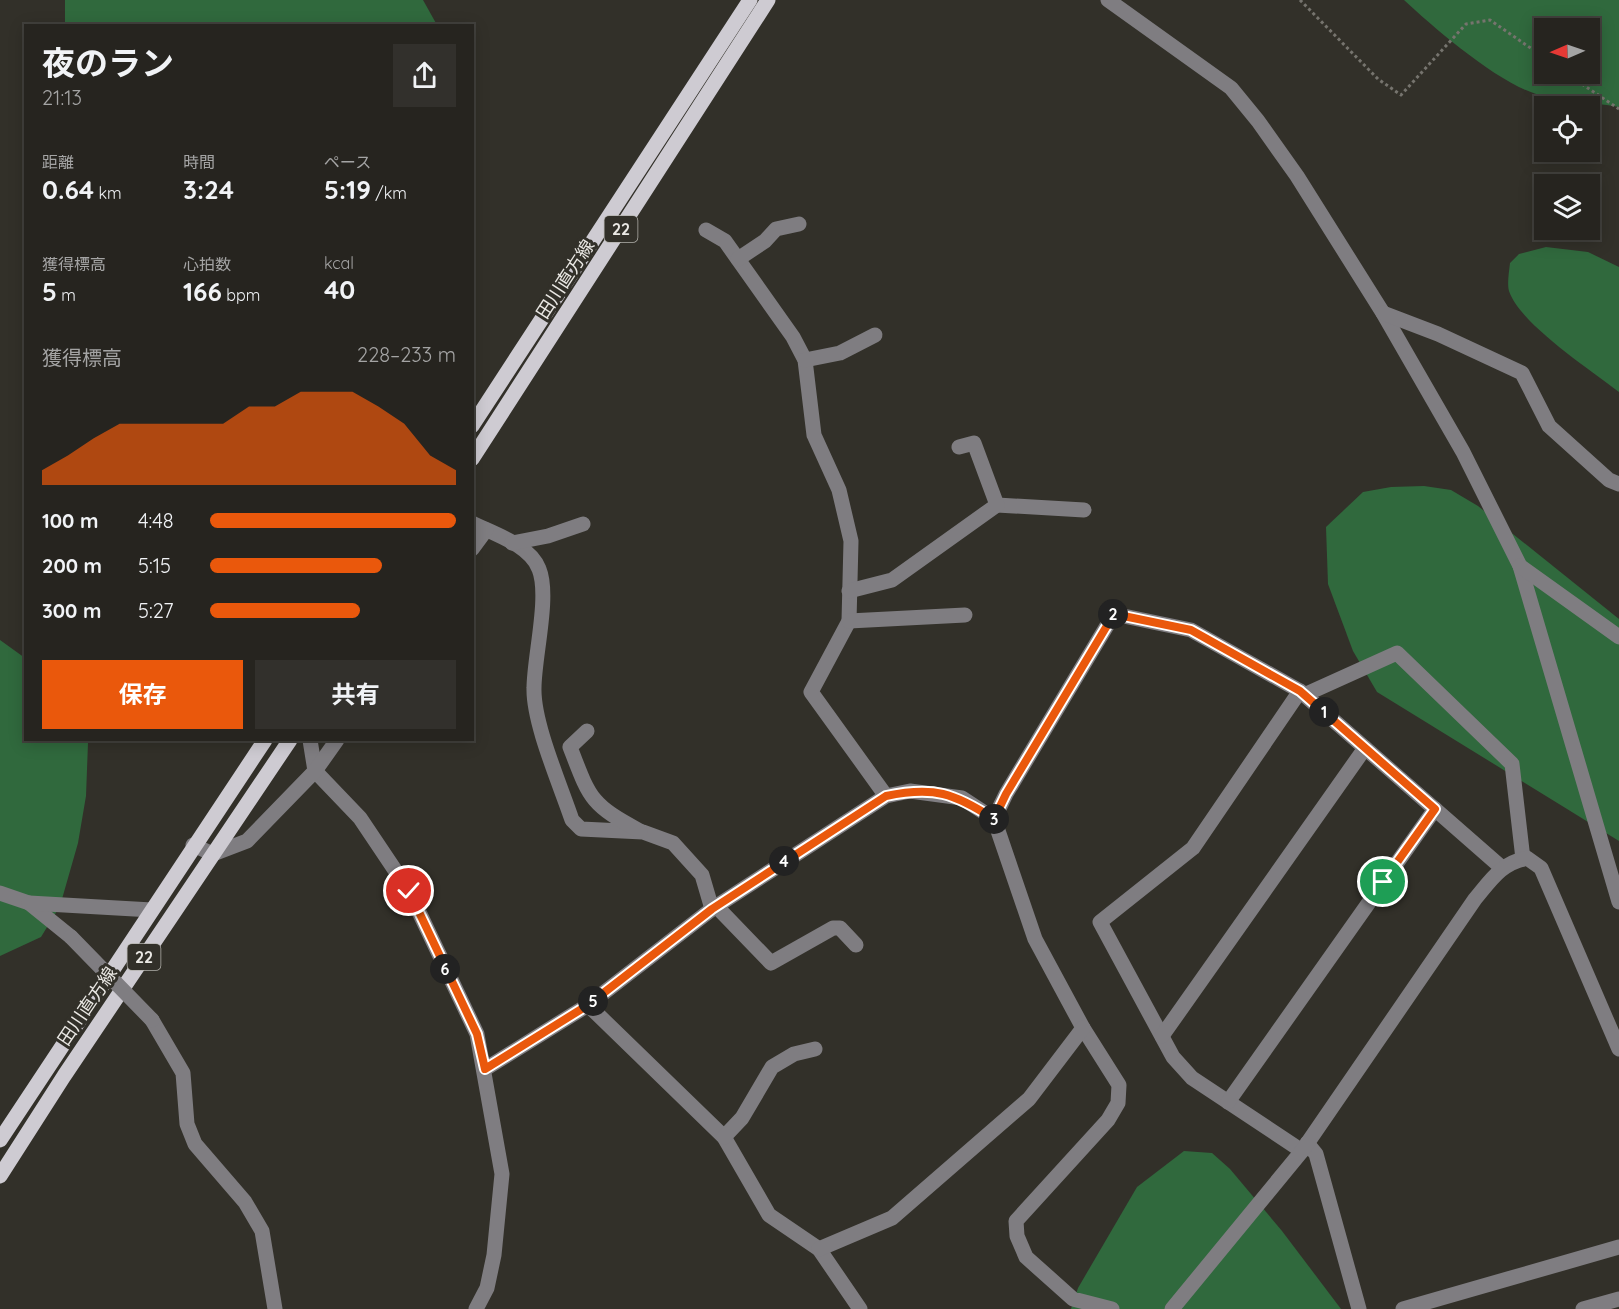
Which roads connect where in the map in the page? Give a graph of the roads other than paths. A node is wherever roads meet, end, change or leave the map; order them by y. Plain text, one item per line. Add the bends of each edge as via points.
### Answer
1 (750, 0) edge
2 (768, 0) edge
3 (1108, 0) edge
4 (798, 224) dead end
5 (706, 230) dead end
6 (738, 259) junction
7 (1383, 313) junction
8 (875, 335) dead end
9 (805, 360) junction
10 (474, 423) edge
11 (959, 447) dead end
12 (474, 456) edge
13 (1619, 484) edge
14 (997, 505) junction
15 (1084, 510) dead end
16 (583, 524) dead end
17 (479, 527) edge
18 (474, 543) edge
19 (512, 543) junction
20 (1520, 566) junction
21 (849, 591) junction
22 (965, 615) dead end
23 (849, 621) junction
24 (1619, 637) edge
25 (1302, 693) junction
26 (587, 731) dead end
27 (264, 741) edge
28 (289, 741) edge
29 (310, 741) edge
30 (336, 741) edge
31 (1365, 748) junction
32 (315, 771) junction
33 (886, 796) junction
34 (1435, 809) junction
35 (994, 819) junction
36 (643, 832) junction
37 (193, 845) junction
38 (213, 854) junction
39 (1523, 859) junction
40 (1501, 867) junction
41 (0, 893) edge
42 (1619, 902) edge
43 (29, 903) junction
44 (714, 908) junction
45 (152, 910) junction
46 (856, 945) dead end
47 (588, 1005) junction
48 (1083, 1028) junction
49 (1162, 1035) junction
50 (815, 1049) dead end
51 (1619, 1050) edge
52 (485, 1069) junction
53 (1228, 1102) junction
54 (724, 1137) junction
55 (0, 1140) edge
56 (1305, 1147) junction
57 (0, 1176) edge
58 (1619, 1246) edge
59 (819, 1249) junction
60 (1619, 1299) edge
61 (275, 1309) edge
62 (476, 1309) edge
63 (860, 1309) edge
64 (1112, 1309) edge
65 (1172, 1309) edge
66 (1359, 1309) edge
67 (1403, 1309) edge
68 (1583, 1309) edge

1 - 10 main road, 田川直方線 / 22
2 - 12 main road, 田川直方線 / 22
3 - 7 street via 1231,88 1297,177
4 - 6 street via 776,229
5 - 6 street via 725,241
6 - 9 street
7 - 13 street via 1522,373 1549,426 1609,480
7 - 20 street via 1464,452
8 - 9 street via 840,353
9 - 21 street via 813,435 839,490 851,541
11 - 14 street via 974,443
14 - 15 street
14 - 21 street via 892,580
16 - 19 street
17 - 18 street
17 - 19 street
19 - 36 street via 521,547 539,568 542,592 533,690 572,820 581,830
20 - 24 street
20 - 42 street
21 - 23 street
22 - 23 street
23 - 33 street via 811,692
25 - 31 street
25 - 35 street via 1191,630 1114,614
25 - 39 street via 1397,653 1512,764
25 - 49 street via 1193,848 1100,922
26 - 36 street via 570,747 588,794 606,812
27 - 37 main road, 田川直方線 / 22
28 - 38 main road, 田川直方線 / 22
29 - 32 street
30 - 32 street
31 - 34 street
31 - 49 street
32 - 38 street via 247,841
32 - 52 street via 360,819 409,891 477,1034
33 - 35 street via 910,791 962,798
33 - 44 street
34 - 40 street
34 - 53 street
35 - 48 street via 1035,939
36 - 44 street via 673,843 702,875
37 - 38 street
37 - 45 main road, 田川直方線 / 22
38 - 57 main road, 田川直方線 / 22
39 - 40 street
39 - 51 street via 1541,868
40 - 56 street
41 - 43 street
43 - 45 street
43 - 61 street, bridge via 71,937 152,1020 183,1073 187,1124 195,1144 245,1202 262,1231
44 - 46 street via 771,963 833,928 840,928
44 - 47 street
45 - 55 main road, 田川直方線 / 22
47 - 52 street
47 - 54 street
48 - 59 street via 1029,1099 892,1218
48 - 64 street via 1119,1085 1118,1103 1108,1120 1016,1221 1017,1236 1026,1257 1073,1299
49 - 53 street via 1173,1057 1192,1078
50 - 54 street via 794,1054 772,1067 741,1119
52 - 62 street via 502,1174 494,1255 487,1288
53 - 56 street
54 - 59 street via 769,1215
56 - 65 street
56 - 66 street via 1316,1154
58 - 67 street
59 - 63 street
60 - 68 street

